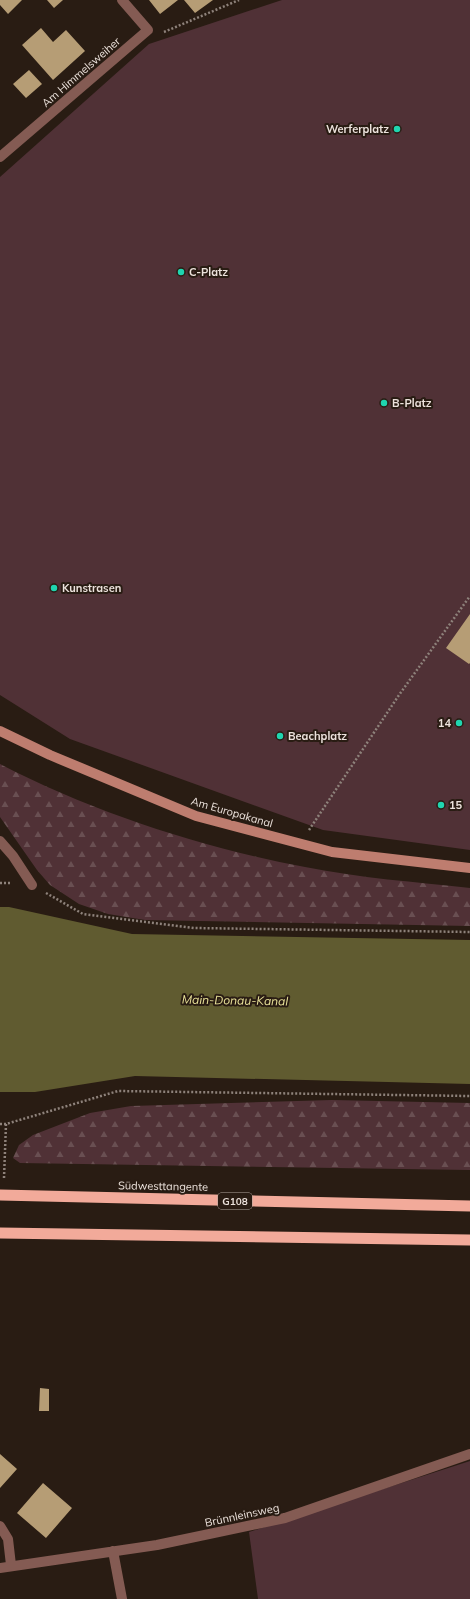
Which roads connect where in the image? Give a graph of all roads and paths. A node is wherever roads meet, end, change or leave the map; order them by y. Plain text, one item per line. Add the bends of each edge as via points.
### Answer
1 (122, 0) edge
2 (239, 0) edge
3 (148, 30) junction
4 (0, 157) edge
5 (470, 596) edge
6 (0, 731) edge
7 (0, 841) edge
8 (300, 844) junction
9 (470, 868) edge
10 (0, 883) edge
11 (32, 885) junction
12 (470, 932) edge
13 (470, 1096) edge
14 (0, 1124) edge
15 (6, 1124) junction
16 (2, 1195) edge
17 (470, 1206) edge
18 (0, 1233) edge
19 (470, 1240) edge
20 (470, 1454) edge
21 (0, 1526) edge
22 (113, 1551) junction
23 (11, 1565) junction
24 (0, 1568) edge
25 (122, 1599) edge

1 - 3 street
2 - 3 path via 166,33
3 - 4 street, Am Himmelsweiher
5 - 8 path via 399,695
6 - 8 main road, Am Europakanal via 50,755 196,816
7 - 11 street
8 - 9 main road, Am Europakanal via 332,852
10 - 11 path
11 - 12 path via 82,914 194,928
13 - 15 path via 118,1091
14 - 15 path
15 - 16 path
16 - 17 highway, Südwesttangente / G108
18 - 19 highway
20 - 22 street, Brünnleinsweg via 285,1518 156,1545
21 - 23 street via 8,1539
22 - 23 street, Brünnleinsweg
22 - 25 street
23 - 24 street, Brünnleinsweg

